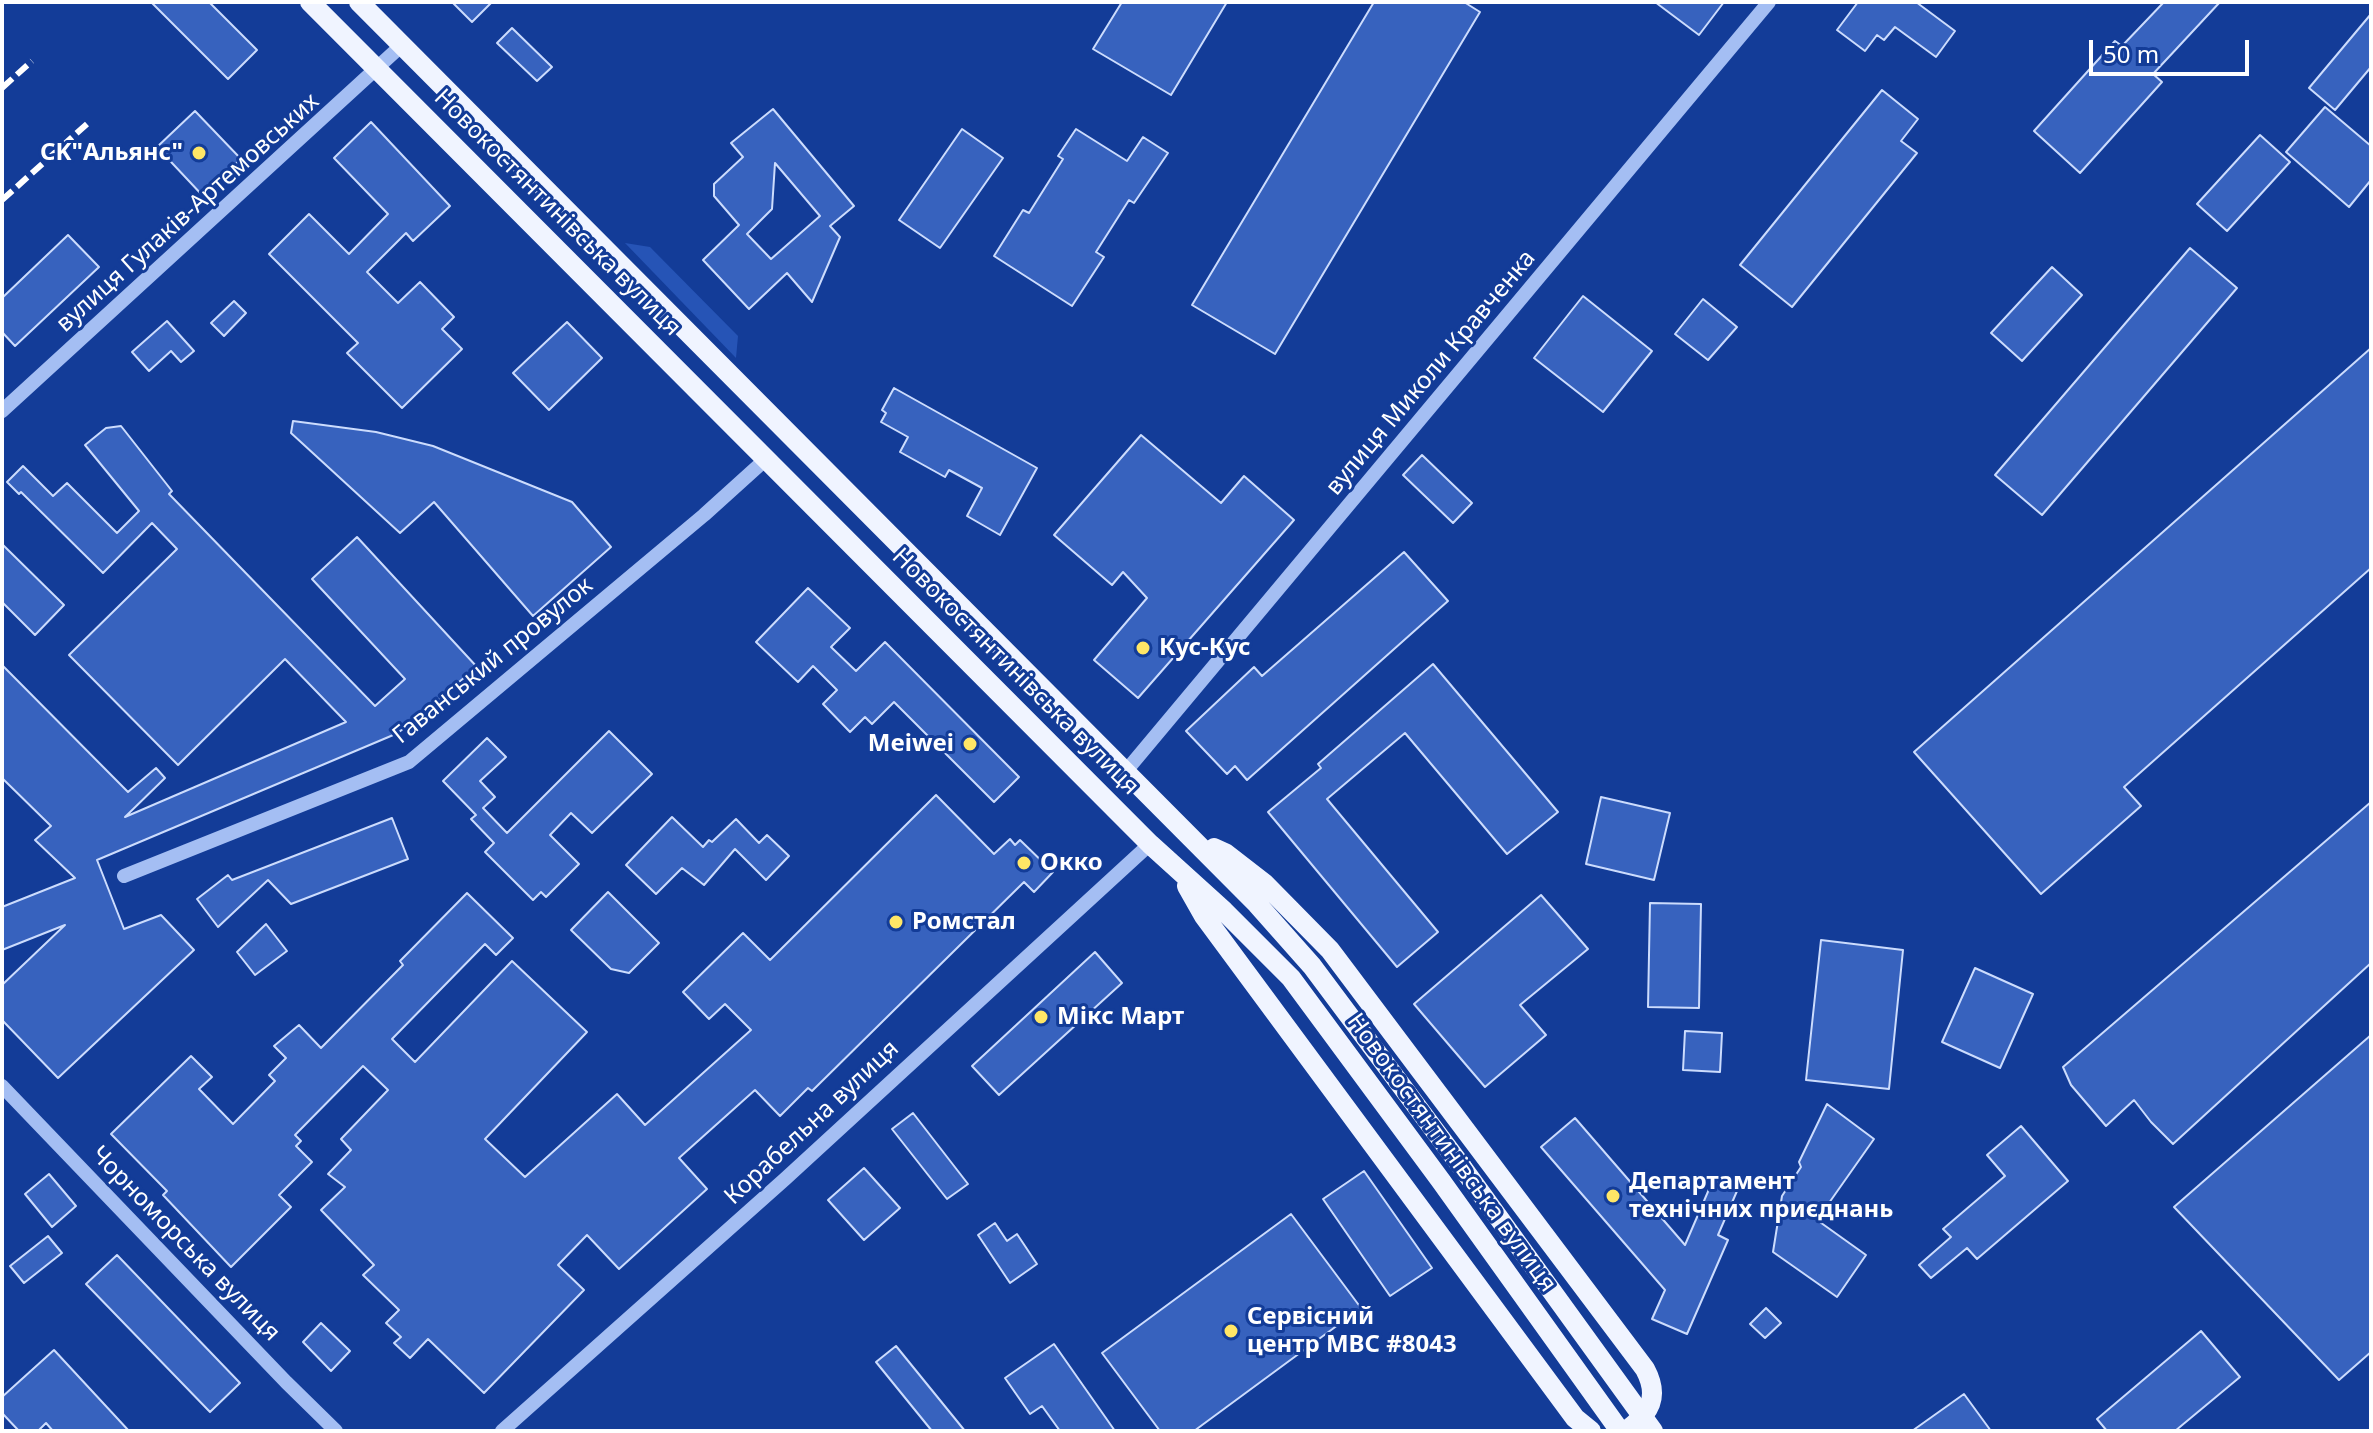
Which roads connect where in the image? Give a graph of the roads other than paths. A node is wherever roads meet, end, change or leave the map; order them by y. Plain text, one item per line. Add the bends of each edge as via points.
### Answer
1 (310, 2) edge
2 (359, 2) edge
3 (1769, 2) edge
4 (402, 45) junction
5 (377, 70) junction
6 (2, 411) edge
7 (766, 459) junction
8 (1126, 771) junction
9 (1196, 840) junction
10 (1150, 844) junction
11 (1176, 869) junction
12 (124, 876) dead end
13 (2, 1086) edge
14 (336, 1431) edge
15 (502, 1431) edge
16 (1591, 1431) edge
17 (1623, 1431) edge
18 (1653, 1431) edge

1 - 5 main road, Новокостянтинівська вулиця
2 - 4 main road, Новокостянтинівська вулиця
3 - 8 street, вулиця Миколи Кравченка
4 - 5 street, вулиця Гулаків-Артемовських
4 - 8 main road, Новокостянтинівська вулиця
5 - 6 street, вулиця Гулаків-Артемовських
5 - 7 main road, Новокостянтинівська вулиця
7 - 10 main road, Новокостянтинівська вулиця
7 - 12 street, Гаванський провулок via 409,762
8 - 9 main road, Новокостянтинівська вулиця
9 - 17 main road via 1225,853 1265,884 1330,950 1645,1369 1651,1404
9 - 18 main road, Новокостянтинівська вулиця, bridge via 1312,966
10 - 11 main road, Новокостянтинівська вулиця
10 - 15 street, Корабельна вулиця
11 - 16 main road via 1204,916 1575,1418
11 - 17 main road, Новокостянтинівська вулиця via 1291,978
13 - 14 street, Чорноморська вулиця

